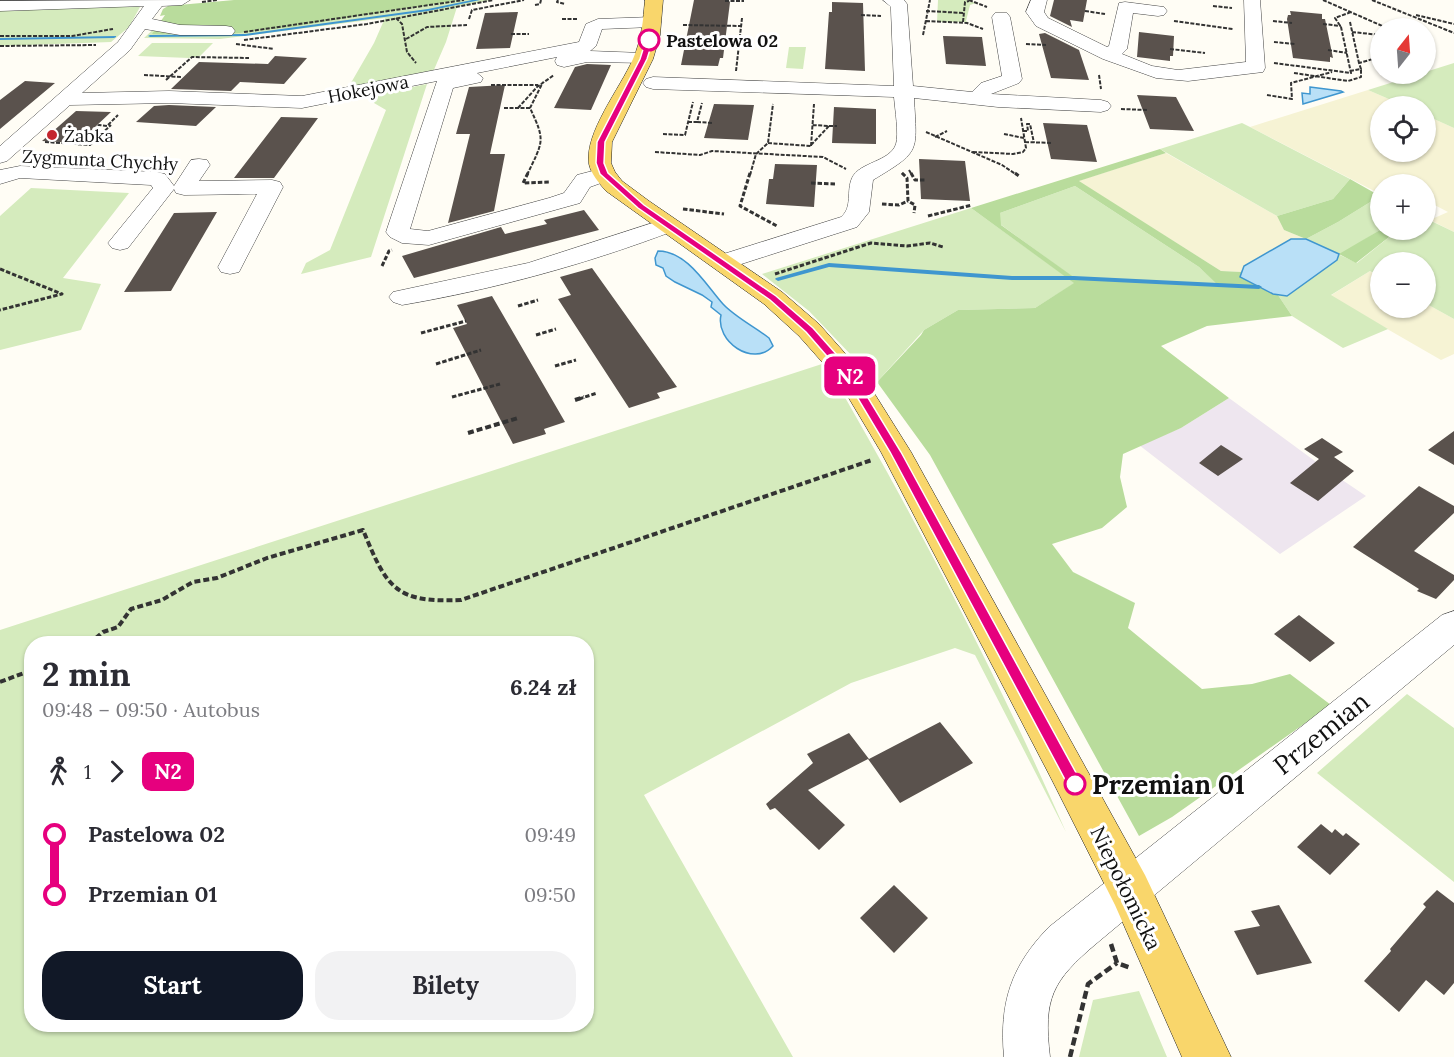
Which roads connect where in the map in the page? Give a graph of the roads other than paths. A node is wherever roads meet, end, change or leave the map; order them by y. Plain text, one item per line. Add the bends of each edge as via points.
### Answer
1 (182, 0) edge
2 (1039, 0) edge
3 (1252, 0) edge
4 (157, 1) edge
5 (0, 6) edge
6 (887, 8) edge
7 (653, 11) edge
8 (1163, 16) road end
9 (1001, 17) dead end
10 (142, 24) junction
11 (228, 39) road end
12 (1109, 53) junction
13 (648, 71) junction
14 (913, 92) junction
15 (66, 99) junction
16 (977, 99) junction
17 (1108, 108) road end
18 (0, 161) edge
19 (604, 174) junction
20 (673, 217) junction
21 (120, 243) dead end
22 (723, 262) junction
23 (230, 267) dead end
24 (402, 297) dead end
25 (1454, 625) edge
26 (1130, 890) junction
27 (1027, 1057) edge
28 (1207, 1057) edge

1 - 4 street
2 - 12 street via 1035,12 1042,22
3 - 12 street via 1256,68 1233,67 1181,76 1150,72
4 - 5 street
4 - 10 street
6 - 14 street via 899,4
7 - 13 main road
7 - 15 street, Hokejowa via 598,24 592,28 587,46 302,102
8 - 12 street via 1125,8 1118,49
9 - 16 street via 1012,79 988,86
10 - 11 street
10 - 15 street via 124,46
13 - 14 street via 698,84
13 - 19 main road via 601,142
13 - 19 street via 587,56 445,84 398,232 410,238 429,238 556,203 572,198 585,180
14 - 16 street
14 - 22 street via 906,144 898,156 863,177 860,208 854,218
15 - 18 street
16 - 17 street
18 - 21 street via 20,172 157,178 164,188
18 - 23 street, Zygmunta Chychły via 199,165 184,188 272,187
19 - 20 main road, Niepołomicka via 622,192
20 - 22 main road, Niepołomicka
20 - 24 street via 617,244 462,288
22 - 26 main road, Niepołomicka via 752,281 809,330 849,375 896,452
25 - 26 street, Przemian
26 - 27 street, Przemian via 1069,936 1040,968 1025,1006
26 - 28 main road, Niepołomicka

